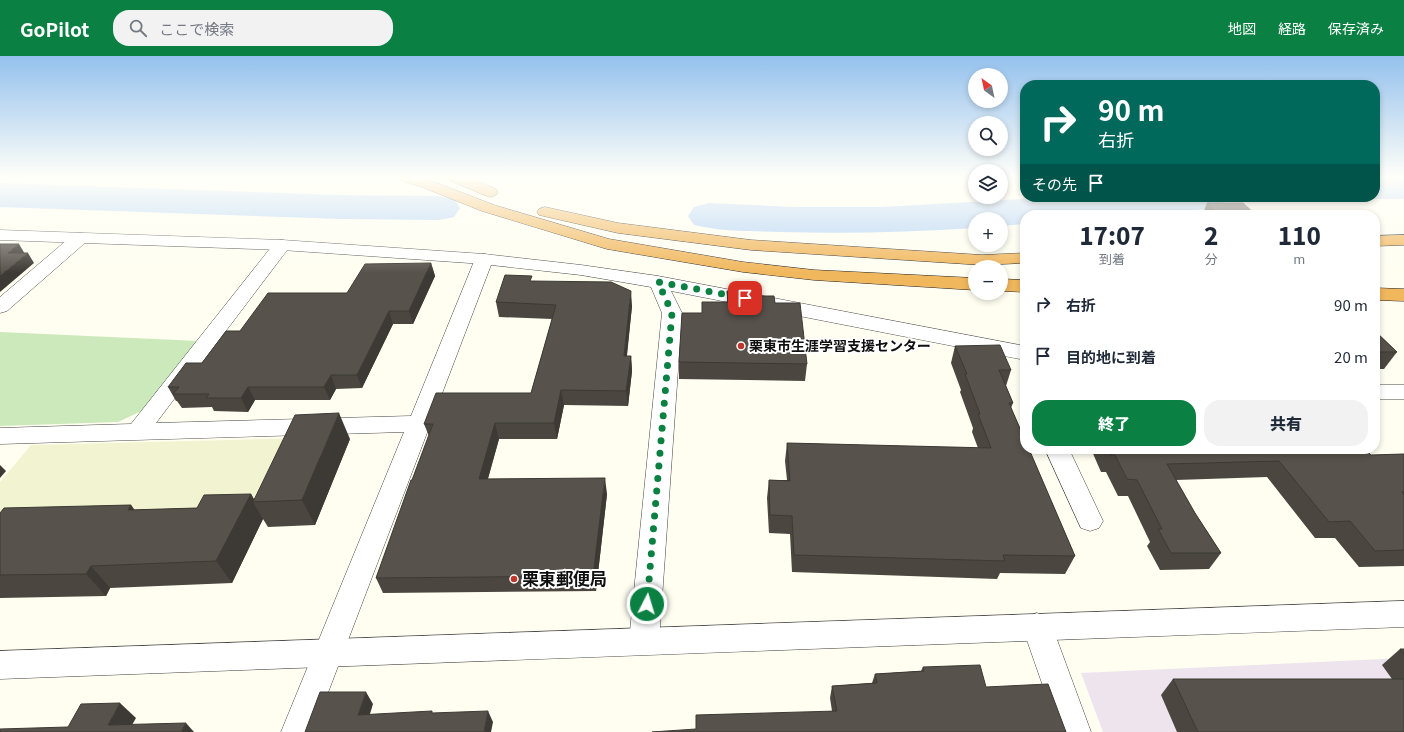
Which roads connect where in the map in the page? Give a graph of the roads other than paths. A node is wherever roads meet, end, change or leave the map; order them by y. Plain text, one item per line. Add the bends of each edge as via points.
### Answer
1 (493, 210) edge
2 (539, 210) edge
3 (0, 235) edge
4 (80, 238) junction
5 (1404, 240) edge
6 (1380, 241) edge
7 (282, 245) junction
8 (1020, 258) edge
9 (484, 259) junction
10 (658, 282) junction
11 (968, 284) edge
12 (1008, 285) edge
13 (1020, 286) edge
14 (1380, 294) edge
15 (1404, 295) edge
16 (0, 307) edge
17 (1020, 354) edge
18 (1380, 392) edge
19 (1404, 392) edge
20 (418, 424) junction
21 (137, 432) junction
22 (0, 436) edge
23 (1059, 454) edge
24 (1090, 521) dead end
25 (1404, 614) edge
26 (1037, 626) junction
27 (644, 640) junction
28 (328, 653) junction
29 (0, 665) edge
30 (297, 732) edge
31 (1075, 732) edge

1 - 11 highway via 607,244 743,268 814,275
2 - 8 highway via 618,228 751,245 982,260
3 - 4 street
4 - 7 street
4 - 16 street
5 - 6 highway
7 - 9 street
7 - 21 street
9 - 10 street
9 - 20 street
10 - 17 street
10 - 27 street via 672,313
12 - 13 highway
14 - 15 highway
18 - 19 street
20 - 21 street
20 - 28 street
21 - 22 street
23 - 24 street
25 - 26 street
26 - 27 street
26 - 31 street
27 - 28 street
28 - 29 street
28 - 30 street

